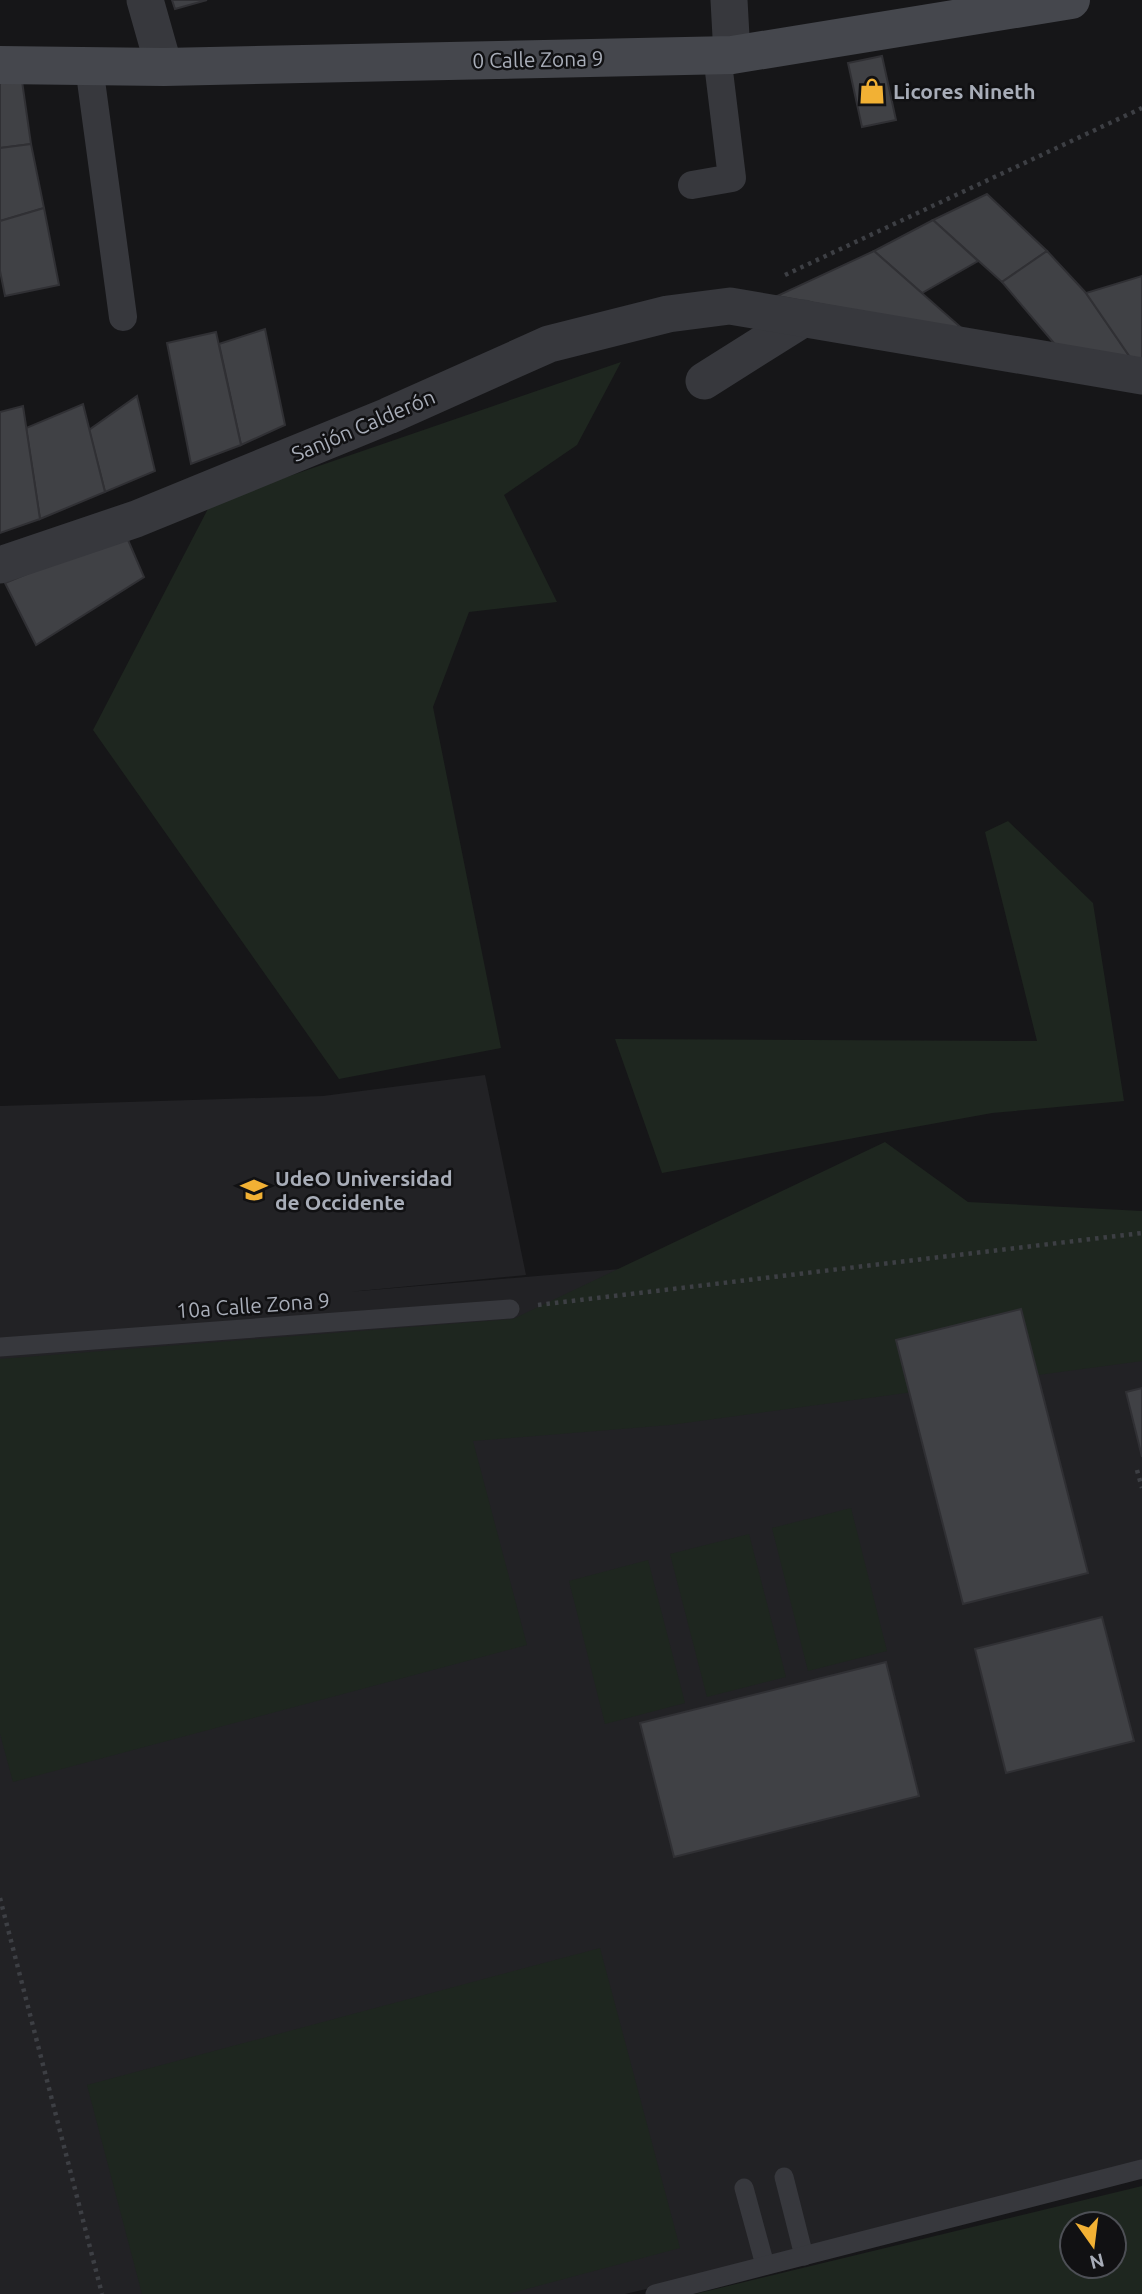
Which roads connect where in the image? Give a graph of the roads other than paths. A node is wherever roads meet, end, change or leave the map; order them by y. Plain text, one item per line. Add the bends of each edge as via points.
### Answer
1 (145, 0) edge
2 (729, 0) edge
3 (1071, 0) edge
4 (724, 55) junction
5 (0, 65) edge
6 (89, 66) junction
7 (164, 67) junction
8 (692, 185) dead end
9 (123, 317) dead end
10 (804, 318) junction
11 (1142, 376) edge
12 (704, 381) dead end
13 (0, 565) edge
14 (510, 1309) road end
15 (0, 1347) edge
16 (1142, 2169) edge
17 (784, 2177) dead end
18 (744, 2188) dead end
19 (804, 2256) junction
20 (765, 2265) junction
21 (655, 2294) edge

1 - 7 street
2 - 4 street
3 - 4 main road, 0 Calle Zona 9
4 - 7 main road, 0 Calle Zona 9
4 - 8 street via 732,178
5 - 6 main road, 0 Calle Zona 9
6 - 7 main road, 0 Calle Zona 9
6 - 9 street
10 - 11 street, Sanjón Calderón
10 - 12 street
10 - 13 street, Sanjón Calderón via 730,306 668,314 549,344 136,519
14 - 15 lane, 10a Calle Zona 9
16 - 19 lane
17 - 19 lane
18 - 20 lane
19 - 20 lane
20 - 21 lane

